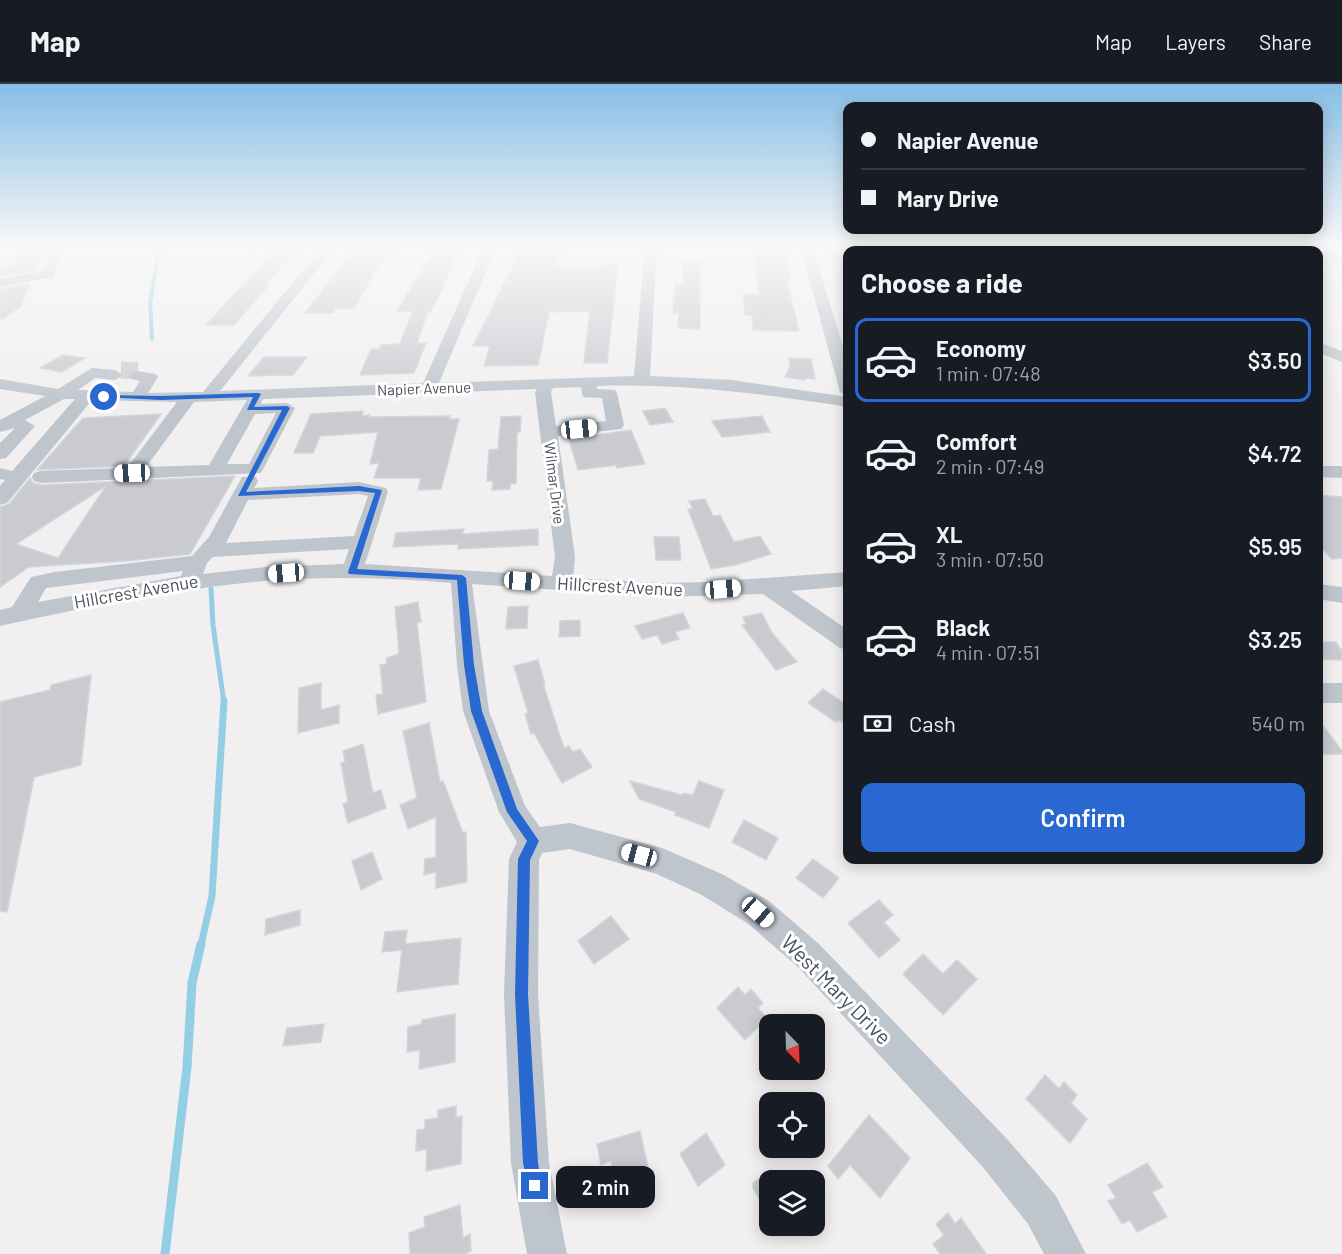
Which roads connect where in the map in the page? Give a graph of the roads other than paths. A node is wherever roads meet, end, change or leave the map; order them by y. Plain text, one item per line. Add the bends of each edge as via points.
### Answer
1 (283, 300) edge
2 (467, 300) edge
3 (647, 300) edge
4 (822, 300) edge
5 (1323, 348) edge
6 (1342, 357) edge
7 (843, 374) edge
8 (642, 380) junction
9 (117, 382) junction
10 (548, 383) junction
11 (0, 384) edge
12 (429, 387) junction
13 (589, 387) junction
14 (61, 394) junction
15 (136, 398) junction
16 (161, 398) junction
17 (843, 401) edge
18 (192, 402) junction
19 (254, 402) junction
20 (70, 415) junction
21 (12, 425) edge
22 (564, 430) junction
23 (0, 454) edge
24 (255, 469) junction
25 (214, 470) junction
26 (1323, 471) edge
27 (1342, 472) edge
28 (132, 473) junction
29 (22, 476) edge
30 (241, 495) junction
31 (0, 499) edge
32 (362, 542) junction
33 (198, 565) junction
34 (352, 572) junction
35 (462, 578) junction
36 (843, 579) edge
37 (562, 584) junction
38 (766, 585) junction
39 (1323, 592) edge
40 (1342, 595) edge
41 (10, 615) edge
42 (843, 639) edge
43 (1323, 693) edge
44 (1342, 693) edge
45 (533, 841) junction
46 (547, 1254) edge
47 (1066, 1254) edge

1 - 18 street
2 - 12 street
3 - 8 street
4 - 7 street
5 - 6 street
8 - 13 street, Napier Avenue
8 - 17 street, Napier Avenue via 732,385
9 - 14 street, Napier Avenue
9 - 14 street via 92,373
9 - 15 street, Napier Avenue
9 - 15 street via 150,377
9 - 16 street via 150,409
9 - 20 street
10 - 12 street, Napier Avenue
10 - 13 street, Napier Avenue
10 - 22 street, Wilmar Drive via 543,392
11 - 14 street, Napier Avenue
12 - 19 street, Napier Avenue
13 - 22 street via 575,399
13 - 22 street via 609,393 615,425
14 - 21 street
15 - 16 street, Napier Avenue
16 - 18 street, Napier Avenue
18 - 19 street
18 - 19 street, Napier Avenue
18 - 28 street
19 - 24 street via 287,408
19 - 25 street
20 - 21 street
20 - 29 street
21 - 23 street
22 - 37 street, Wilmar Drive via 552,461 565,557
24 - 25 street
24 - 30 street
25 - 28 street
26 - 27 street
28 - 29 street
29 - 31 street
30 - 32 street via 359,488 379,492
30 - 33 street via 217,541
32 - 33 street
32 - 34 street
33 - 34 street, Hillcrest Avenue
33 - 41 street, Hillcrest Avenue via 87,598
34 - 35 street, Hillcrest Avenue
35 - 37 street, Hillcrest Avenue
35 - 45 street via 476,711 513,812
36 - 38 street, Hillcrest Avenue
37 - 38 street, Hillcrest Avenue via 665,590
38 - 42 street
39 - 40 street
43 - 44 street
45 - 46 street via 524,859 521,994 530,1163
45 - 47 street, West Mary Drive via 570,836 662,862 758,912 808,955 995,1153 1042,1210

